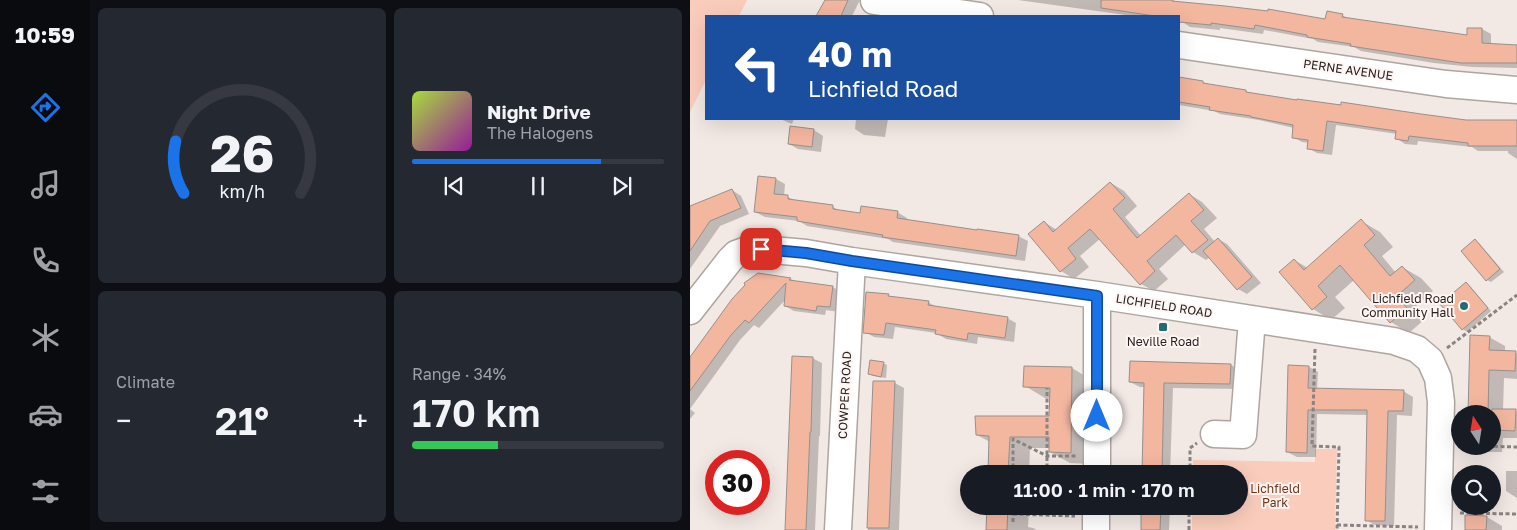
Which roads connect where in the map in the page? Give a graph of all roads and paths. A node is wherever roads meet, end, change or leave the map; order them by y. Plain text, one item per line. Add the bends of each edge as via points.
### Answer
1 (872, 6) edge
2 (969, 15) edge
3 (1180, 45) edge
4 (1517, 90) edge
5 (852, 261) junction
6 (1097, 296) junction
7 (1517, 296) edge
8 (690, 311) edge
9 (1252, 319) junction
10 (1315, 329) junction
11 (1430, 360) junction
12 (1048, 388) dead end
13 (1214, 434) joint
14 (1501, 447) edge
15 (1517, 447) edge
16 (1047, 456) junction
17 (1013, 465) edge
18 (1047, 465) edge
19 (1097, 465) edge
20 (1190, 465) edge
21 (1517, 514) edge
22 (1014, 515) edge
23 (1058, 515) edge
24 (1189, 515) edge
25 (1096, 518) edge
26 (1013, 522) dead end
27 (1438, 523) edge
28 (1337, 525) junction
29 (838, 530) edge
30 (1189, 530) edge
31 (1337, 530) edge

1 - 2 street
3 - 4 street, PERNE AVENUE via 1446,84
5 - 6 street, LICHFIELD ROAD
5 - 8 street, LICHFIELD ROAD via 806,253 747,250 730,260
5 - 29 street, COWPER ROAD
6 - 9 street, LICHFIELD ROAD
6 - 19 street
7 - 11 path
9 - 10 street, LICHFIELD ROAD
9 - 13 street via 1243,435
10 - 11 street, LICHFIELD ROAD via 1394,341 1417,350
10 - 28 path via 1312,446 1339,447
11 - 27 street via 1438,378 1441,402
12 - 16 path
13 - 20 path via 1190,448
14 - 15 path
16 - 17 path via 1013,439
16 - 18 path
16 - 19 path
21 - 27 path
22 - 26 path
23 - 25 path
24 - 30 path
27 - 28 path
28 - 31 path

